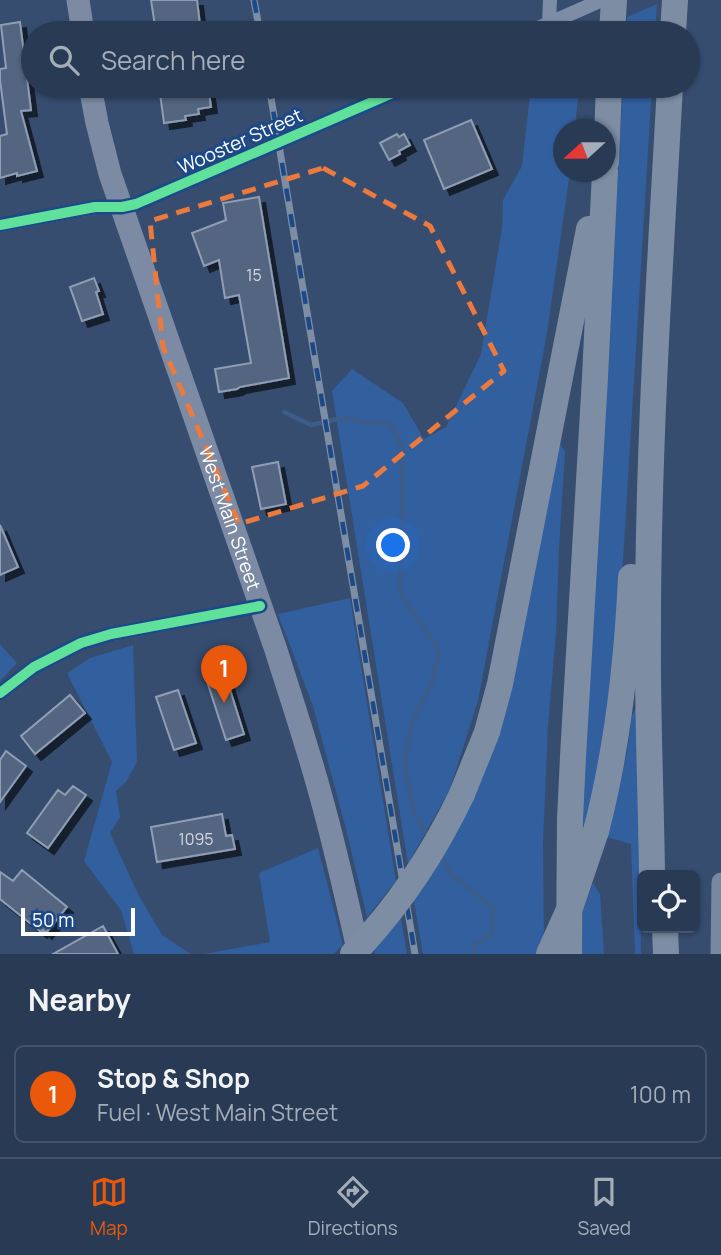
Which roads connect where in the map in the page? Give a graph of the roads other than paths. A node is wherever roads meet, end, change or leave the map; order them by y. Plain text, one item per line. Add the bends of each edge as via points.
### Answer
1 (78, 0) edge
2 (550, 0) edge
3 (675, 0) edge
4 (610, 14) edge
5 (81, 21) edge
6 (549, 21) edge
7 (563, 21) edge
8 (674, 21) edge
9 (93, 98) edge
10 (382, 98) edge
11 (608, 98) edge
12 (609, 98) edge
13 (669, 98) edge
14 (604, 119) edge
15 (608, 119) edge
16 (595, 182) edge
17 (604, 182) edge
18 (122, 207) junction
19 (0, 225) edge
20 (661, 234) junction
21 (260, 606) junction
22 (0, 693) edge
23 (650, 782) junction
24 (652, 870) edge
25 (662, 870) edge
26 (721, 882) edge
27 (653, 933) edge
28 (665, 933) edge
29 (353, 954) edge
30 (359, 954) edge
31 (549, 954) edge
32 (569, 954) edge
33 (653, 954) edge
34 (666, 954) edge
35 (720, 954) edge

1 - 5 main road
2 - 6 street
3 - 8 highway
4 - 7 street
9 - 18 main road, West Main Street
10 - 18 street, Wooster Street via 150,200
11 - 14 highway
12 - 15 highway
13 - 20 highway
16 - 29 highway, bridge via 500,684 487,732 439,839 407,889
17 - 32 highway via 570,818
18 - 19 street, Wooster Street via 95,206
18 - 21 main road, West Main Street
20 - 23 highway via 650,505
20 - 31 highway, bridge via 645,328 624,684 596,831
21 - 22 street via 80,643 34,667
21 - 30 main road, West Main Street via 320,792
23 - 24 highway
23 - 25 highway
26 - 35 street
27 - 33 highway
28 - 34 highway

